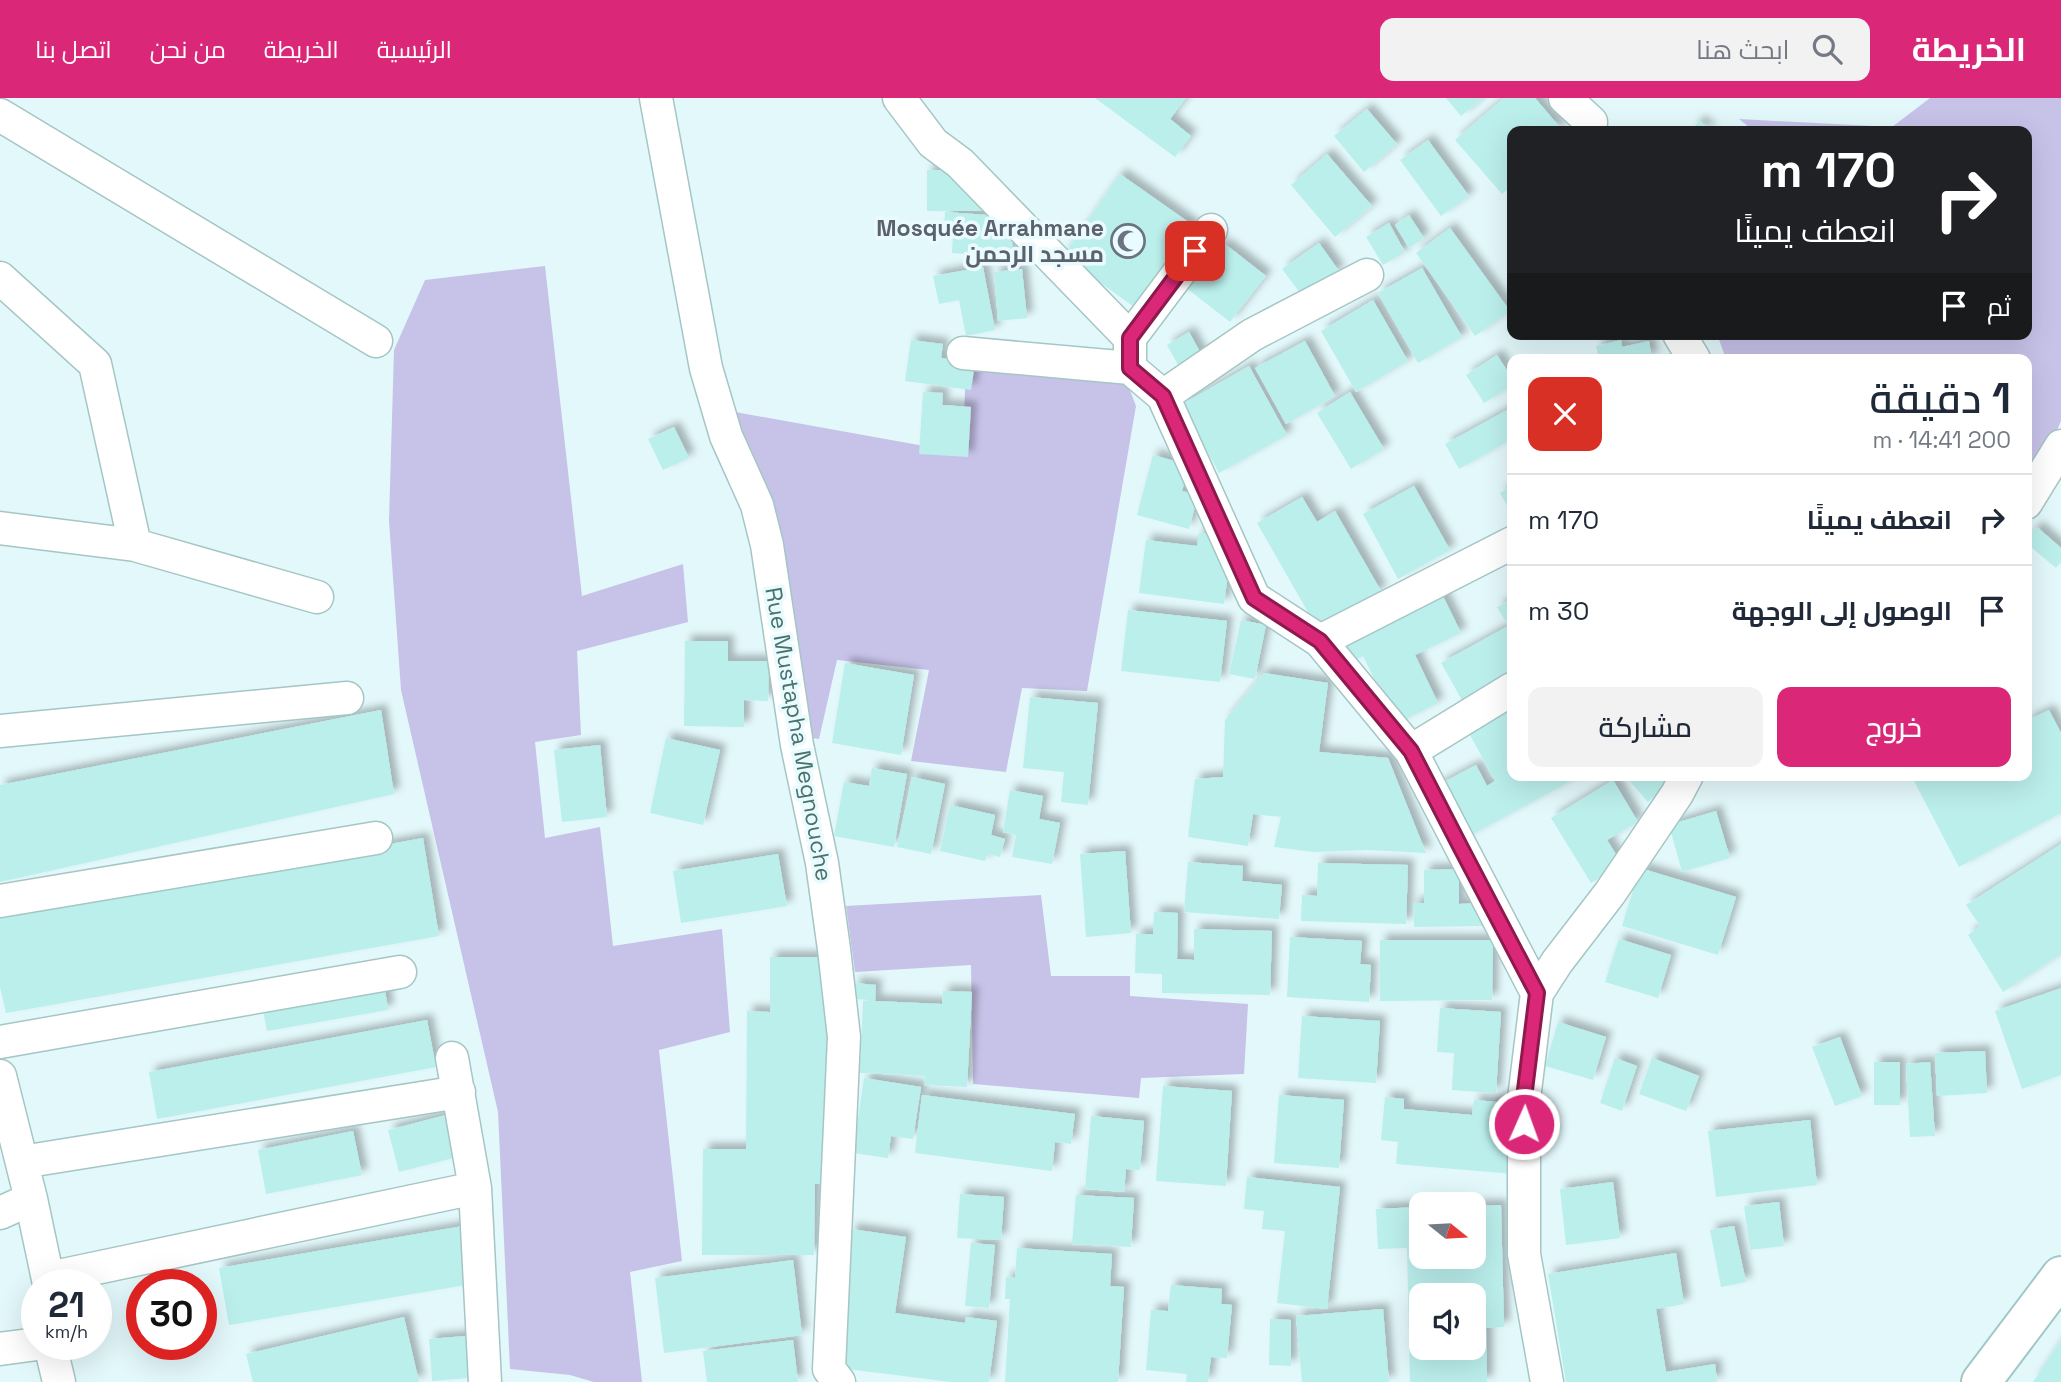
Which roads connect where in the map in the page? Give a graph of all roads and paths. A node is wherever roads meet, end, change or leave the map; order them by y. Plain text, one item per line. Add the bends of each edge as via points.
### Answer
1 (656, 98) edge
2 (899, 98) edge
3 (1565, 98) edge
4 (0, 115) edge
5 (1591, 117) edge
6 (1211, 230) dead end
7 (1367, 275) dead end
8 (0, 278) edge
9 (376, 341) dead end
10 (963, 353) dead end
11 (1130, 353) junction
12 (1163, 396) junction
13 (2061, 446) edge
14 (2032, 493) edge
15 (0, 528) edge
16 (135, 545) junction
17 (1507, 545) edge
18 (317, 597) dead end
19 (1320, 641) junction
20 (1507, 692) edge
21 (346, 698) dead end
22 (0, 731) edge
23 (1411, 751) junction
24 (1684, 781) edge
25 (376, 838) dead end
26 (0, 901) edge
27 (400, 972) dead end
28 (1537, 993) junction
29 (0, 1042) edge
30 (452, 1058) dead end
31 (0, 1076) edge
32 (459, 1092) junction
33 (22, 1162) junction
34 (475, 1188) junction
35 (31, 1199) junction
36 (0, 1213) edge
37 (46, 1269) edge
38 (104, 1269) edge
39 (2061, 1276) edge
40 (21, 1346) edge
41 (0, 1349) edge
42 (54, 1360) edge
43 (59, 1382) edge
44 (485, 1382) edge
45 (839, 1382) edge
46 (1547, 1382) edge
47 (1981, 1382) edge

1 - 45 street, Rue Mustapha Megnouche via 706,368 726,436 757,505 767,545 797,745 822,863 844,1037 829,1369
2 - 11 street via 933,142 960,163
3 - 5 street
4 - 9 street
6 - 11 street
7 - 12 street via 1252,335
8 - 16 street via 95,364
10 - 11 street
11 - 12 street
12 - 19 street via 1254,598
13 - 14 street
15 - 16 street
16 - 18 street
17 - 19 street
19 - 23 street
20 - 23 street
21 - 22 street
23 - 28 street
24 - 28 street
25 - 26 street
27 - 29 street
28 - 46 street via 1524,1098 1524,1254
30 - 32 street
31 - 33 street
32 - 33 street
32 - 34 street
33 - 35 street
34 - 38 street
34 - 44 street
35 - 36 street
35 - 37 street
39 - 47 main road
40 - 41 street
42 - 43 street

